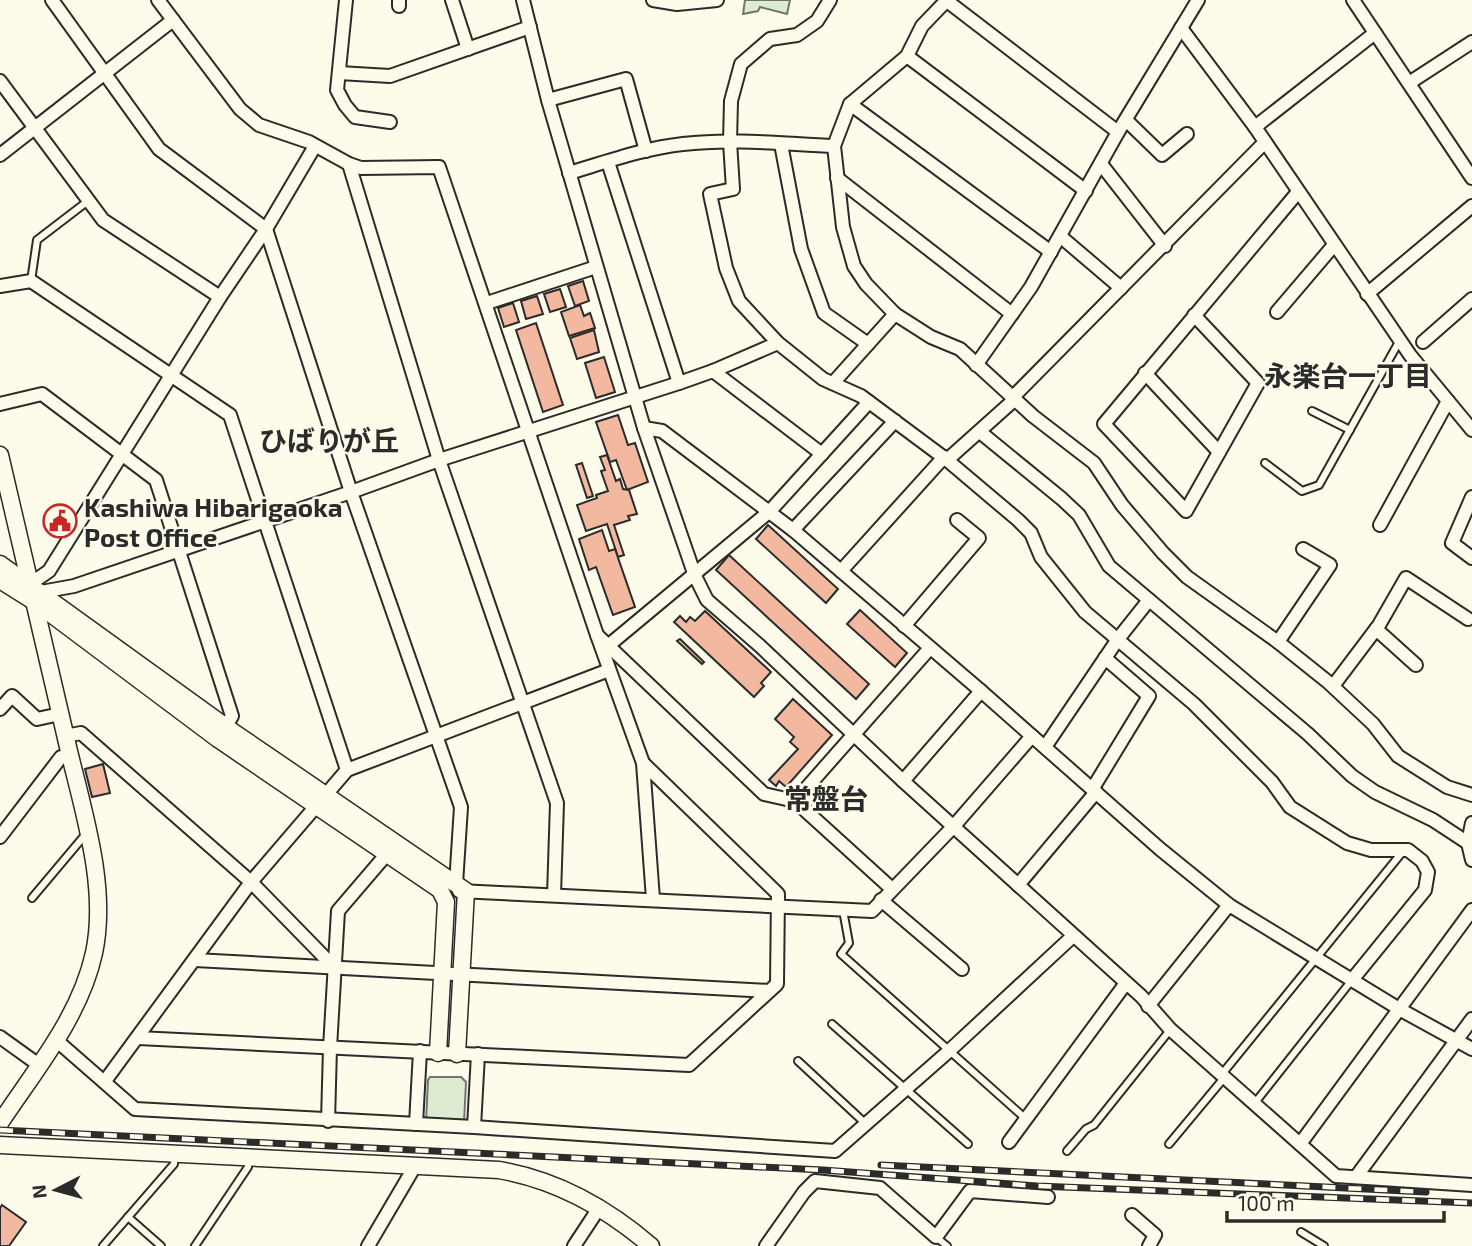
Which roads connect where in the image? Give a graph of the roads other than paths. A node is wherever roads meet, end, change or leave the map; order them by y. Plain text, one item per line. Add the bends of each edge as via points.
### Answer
1 (52, 0) edge
2 (158, 0) edge
3 (346, 0) edge
4 (452, 0) edge
5 (523, 0) edge
6 (653, 0) edge
7 (717, 0) edge
8 (830, 0) edge
9 (1198, 0) edge
10 (1353, 0) edge
11 (947, 1) edge
12 (173, 20) junction
13 (530, 27) junction
14 (1181, 28) junction
15 (1375, 33) junction
16 (1472, 42) edge
17 (468, 50) junction
18 (907, 56) junction
19 (339, 73) junction
20 (104, 75) junction
21 (0, 81) edge
22 (1409, 83) junction
23 (548, 100) junction
24 (850, 104) junction
25 (1126, 120) junction
26 (390, 122) dead end
27 (1255, 127) junction
28 (34, 129) junction
29 (1118, 132) junction
30 (1187, 134) dead end
31 (730, 142) junction
32 (1264, 143) junction
33 (781, 144) junction
34 (315, 146) junction
35 (834, 146) junction
36 (646, 151) junction
37 (0, 155) edge
38 (608, 162) junction
39 (349, 164) junction
40 (1101, 164) junction
41 (569, 173) junction
42 (837, 178) junction
43 (1472, 178) edge
44 (1086, 191) junction
45 (1298, 192) junction
46 (88, 201) junction
47 (1472, 206) edge
48 (265, 229) junction
49 (1060, 236) junction
50 (1334, 245) junction
51 (1165, 246) junction
52 (1051, 252) junction
53 (596, 267) junction
54 (31, 281) junction
55 (0, 286) edge
56 (1121, 288) junction
57 (1367, 294) junction
58 (220, 298) junction
59 (1472, 299) edge
60 (486, 303) junction
61 (1277, 312) dead end
62 (895, 314) junction
63 (1012, 314) junction
64 (1194, 315) junction
65 (1400, 340) junction
66 (1423, 342) dead end
67 (778, 343) junction
68 (868, 344) junction
69 (976, 365) junction
70 (713, 371) junction
71 (1145, 373) junction
72 (172, 374) junction
73 (679, 383) junction
74 (832, 383) junction
75 (635, 396) junction
76 (1013, 399) junction
77 (1448, 401) junction
78 (869, 402) junction
79 (0, 404) edge
80 (1312, 411) dead end
81 (1467, 413) edge
82 (895, 421) junction
83 (644, 428) junction
84 (529, 430) junction
85 (1350, 430) junction
86 (1472, 430) edge
87 (979, 432) junction
88 (1219, 452) junction
89 (121, 454) junction
90 (822, 454) junction
91 (0, 455) edge
92 (945, 458) junction
93 (439, 460) junction
94 (1265, 463) dead end
95 (351, 492) junction
96 (1472, 498) edge
97 (770, 512) junction
98 (957, 520) dead end
99 (265, 521) junction
100 (1380, 525) dead end
101 (793, 530) junction
102 (1303, 549) dead end
103 (179, 550) junction
104 (1472, 558) edge
105 (0, 564) edge
106 (841, 571) junction
107 (695, 576) junction
108 (0, 580) edge
109 (36, 593) junction
110 (1149, 600) junction
111 (1468, 619) dead end
112 (904, 625) junction
113 (1376, 629) junction
114 (597, 635) junction
115 (1118, 639) junction
116 (1278, 642) junction
117 (609, 645) junction
118 (930, 648) junction
119 (1105, 658) junction
120 (1416, 665) dead end
121 (609, 670) junction
122 (1333, 686) junction
123 (981, 691) junction
124 (522, 703) junction
125 (0, 709) edge
126 (60, 714) junction
127 (222, 733) junction
128 (853, 734) junction
129 (65, 736) junction
130 (436, 736) junction
131 (1032, 736) junction
132 (1045, 747) junction
133 (69, 755) junction
134 (643, 763) junction
135 (347, 770) junction
136 (903, 782) junction
137 (1094, 790) junction
138 (1472, 795) edge
139 (321, 801) junction
140 (795, 801) junction
141 (1472, 823) edge
142 (953, 827) junction
143 (87, 832) junction
144 (0, 837) edge
145 (1470, 842) edge
146 (391, 848) junction
147 (1405, 850) junction
148 (1472, 860) edge
149 (251, 882) junction
150 (1018, 885) junction
151 (461, 888) junction
152 (892, 889) junction
153 (440, 890) junction
154 (554, 895) junction
155 (32, 898) dead end
156 (653, 899) junction
157 (881, 900) junction
158 (1229, 905) junction
159 (778, 907) junction
160 (842, 909) junction
161 (1472, 910) edge
162 (1073, 936) junction
163 (1317, 959) junction
164 (195, 960) junction
165 (334, 967) junction
166 (962, 969) dead end
167 (443, 973) junction
168 (461, 974) junction
169 (1352, 980) junction
170 (1126, 983) junction
171 (769, 991) junction
172 (1148, 1006) junction
173 (1401, 1010) junction
174 (1472, 1019) edge
175 (832, 1024) dead end
176 (1170, 1029) junction
177 (0, 1037) edge
178 (138, 1038) junction
179 (57, 1040) junction
180 (1458, 1041) junction
181 (330, 1048) junction
182 (1472, 1049) edge
183 (420, 1051) junction
184 (949, 1051) junction
185 (438, 1053) junction
186 (457, 1054) junction
187 (478, 1054) junction
188 (798, 1061) dead end
189 (39, 1065) junction
190 (1223, 1075) junction
191 (105, 1081) junction
192 (905, 1090) junction
193 (1254, 1104) junction
194 (1026, 1119) junction
195 (328, 1121) junction
196 (0, 1123) edge
197 (416, 1124) junction
198 (866, 1124) junction
199 (474, 1127) junction
200 (1009, 1142) dead end
201 (968, 1144) dead end
202 (1169, 1144) dead end
203 (1300, 1144) junction
204 (0, 1145) edge
205 (1067, 1151) dead end
206 (176, 1154) junction
207 (249, 1157) junction
208 (415, 1166) junction
209 (1356, 1177) junction
210 (1472, 1185) edge
211 (1048, 1197) dead end
212 (600, 1208) junction
213 (1132, 1215) dead end
214 (128, 1217) junction
215 (1301, 1232) dead end
216 (936, 1237) junction
217 (103, 1246) edge
218 (162, 1246) edge
219 (195, 1246) edge
220 (368, 1246) edge
221 (574, 1246) edge
222 (651, 1246) edge
223 (766, 1246) edge
224 (947, 1246) edge
225 (1149, 1246) edge
226 (1324, 1246) edge

1 - 20 street
2 - 12 street
3 - 19 street
4 - 17 street
5 - 13 street
6 - 7 street via 677,4
8 - 31 street via 817,21 797,36 769,39 741,64 731,101
9 - 14 street
10 - 15 street
11 - 18 street via 922,26
11 - 29 street
12 - 20 street
12 - 34 street via 240,109 259,125
13 - 17 street
13 - 23 street
14 - 25 street
14 - 27 street
15 - 22 street
15 - 27 street
16 - 22 street
17 - 19 street via 390,76
18 - 24 street
18 - 44 street
19 - 26 street via 337,90 355,117
20 - 28 street
20 - 48 street via 159,149
21 - 28 street
22 - 43 street
23 - 36 street via 626,79
23 - 41 street
24 - 35 street
24 - 52 street
25 - 29 street
25 - 30 street via 1162,155
27 - 32 street
28 - 37 street
28 - 46 street
29 - 40 street
31 - 33 street
31 - 36 street
31 - 67 street via 733,189 710,194 726,268 739,301
32 - 45 street
32 - 51 street
33 - 35 street
33 - 68 street via 801,249 824,313
34 - 39 street
34 - 48 street
35 - 42 street
36 - 38 street
38 - 41 street
38 - 73 street
39 - 60 street via 361,169 439,167
39 - 93 street
40 - 44 street
40 - 51 street
41 - 53 street
42 - 62 street via 842,228 854,266
42 - 63 street
44 - 49 street
45 - 50 street
45 - 64 street
46 - 54 lane via 37,240
46 - 58 street via 103,220
47 - 57 street
48 - 58 street
48 - 95 street
49 - 52 street
49 - 56 street
50 - 57 street
50 - 61 street
51 - 56 street
52 - 63 street
53 - 60 street
53 - 75 street
54 - 55 street
54 - 72 street
56 - 76 street
57 - 65 street
58 - 72 street
59 - 66 street
60 - 84 street
62 - 68 street
62 - 69 street via 931,337 960,348
63 - 69 street
64 - 71 street
64 - 88 street via 1258,383
65 - 77 street
65 - 85 lane
67 - 70 street
67 - 74 street
68 - 74 street
69 - 76 street
70 - 73 street
70 - 90 street
71 - 88 street
71 - 88 street via 1104,425 1186,511
72 - 89 street
72 - 99 street via 230,415
73 - 75 street
74 - 78 street
75 - 83 street
75 - 84 street
76 - 87 street
76 - 116 street via 1094,464 1122,505 1187,577
77 - 81 street
77 - 100 street
78 - 82 street
78 - 90 street
79 - 89 street via 42,394
80 - 85 lane
81 - 86 street
82 - 92 street
82 - 101 street
83 - 97 street via 662,430
83 - 107 street
84 - 93 street
84 - 114 street
85 - 94 lane via 1319,485 1302,491
87 - 92 street
87 - 110 street via 1079,515 1109,566
89 - 103 street via 156,480
89 - 109 street
90 - 97 street
91 - 109 street
92 - 106 street
92 - 115 street via 1031,533 1058,580 1085,612
93 - 95 street
93 - 124 street
95 - 99 street
95 - 130 street
96 - 104 street via 1452,543
97 - 101 street
97 - 107 street
98 - 112 street via 979,538
99 - 103 street
99 - 135 street
101 - 106 street
102 - 116 street via 1330,565
103 - 109 street via 74,586
103 - 127 street via 232,716
105 - 109 street
106 - 112 street
107 - 117 street
107 - 128 street via 707,600
108 - 109 street
109 - 126 street
109 - 127 street
110 - 115 street
110 - 145 street via 1352,776
111 - 113 street via 1406,578
112 - 118 street
113 - 120 street
113 - 122 street
114 - 117 street
114 - 121 street
115 - 119 street
115 - 147 street via 1250,758 1290,807 1347,843 1371,850
116 - 122 street
117 - 140 street via 764,794
118 - 123 street
118 - 128 street
119 - 132 street
119 - 137 street via 1149,696
121 - 124 street
121 - 134 street
122 - 138 street via 1398,756 1447,788
123 - 131 street
123 - 136 street
124 - 130 street
124 - 154 street via 557,803
125 - 126 street via 12,696 37,719
126 - 129 street
127 - 139 street
128 - 136 street
128 - 140 street
129 - 133 street
129 - 149 street via 81,733
130 - 135 street
130 - 151 street via 461,807
131 - 132 street
131 - 142 street
132 - 137 street
133 - 143 street
133 - 144 street via 61,757
134 - 156 street
134 - 159 street via 778,894
135 - 139 street
136 - 142 street
137 - 150 street
137 - 158 street
139 - 146 street
139 - 149 street
140 - 152 street
141 - 145 street
142 - 150 street
142 - 152 street
143 - 155 lane
143 - 179 street via 98,926 86,982
145 - 148 street
146 - 151 street
146 - 153 street
146 - 165 street via 338,911
147 - 163 lane
147 - 169 street via 1422,861 1428,872 1425,890
149 - 164 street
149 - 165 street
150 - 162 street
151 - 153 street
151 - 154 street
151 - 168 street
152 - 157 street
153 - 167 street via 446,902
154 - 156 street
156 - 159 street
157 - 160 street via 872,911
157 - 166 street
158 - 163 street
158 - 172 street
159 - 160 street
159 - 171 street via 777,984
160 - 184 lane via 849,943 841,954
161 - 173 street
162 - 170 street
162 - 184 street
163 - 169 street
163 - 190 lane
164 - 165 street
164 - 178 street
165 - 167 street
165 - 181 street
167 - 168 street
167 - 185 street
168 - 171 street
168 - 186 street
169 - 173 street
169 - 193 lane
170 - 172 street
170 - 194 street
171 - 187 street via 689,1065
172 - 176 street
173 - 180 street
173 - 203 street
174 - 180 street
175 - 192 lane
176 - 190 street
176 - 205 lane via 1094,1125
177 - 189 street
178 - 181 street
178 - 191 street
179 - 189 street
179 - 191 street
180 - 182 street
180 - 209 street
181 - 183 street
181 - 195 street
183 - 185 street
183 - 197 street
184 - 192 street
184 - 194 lane
185 - 186 street
186 - 187 street
187 - 199 street
188 - 198 lane
189 - 196 street
190 - 193 street
190 - 202 lane
191 - 195 street via 135,1109
192 - 198 street
192 - 201 lane
193 - 203 street
194 - 200 street
195 - 197 street
197 - 199 street
198 - 199 street via 835,1151
203 - 209 street via 1336,1176
204 - 206 street
206 - 207 street
206 - 214 lane via 174,1164
207 - 208 street
207 - 219 lane via 248,1167
208 - 212 street via 520,1174
208 - 220 street
209 - 210 street
211 - 216 street via 970,1191
212 - 221 street
212 - 222 street
213 - 225 street via 1155,1236
214 - 217 lane
214 - 218 lane
215 - 226 lane
216 - 223 street via 880,1188 815,1181
216 - 224 lane

